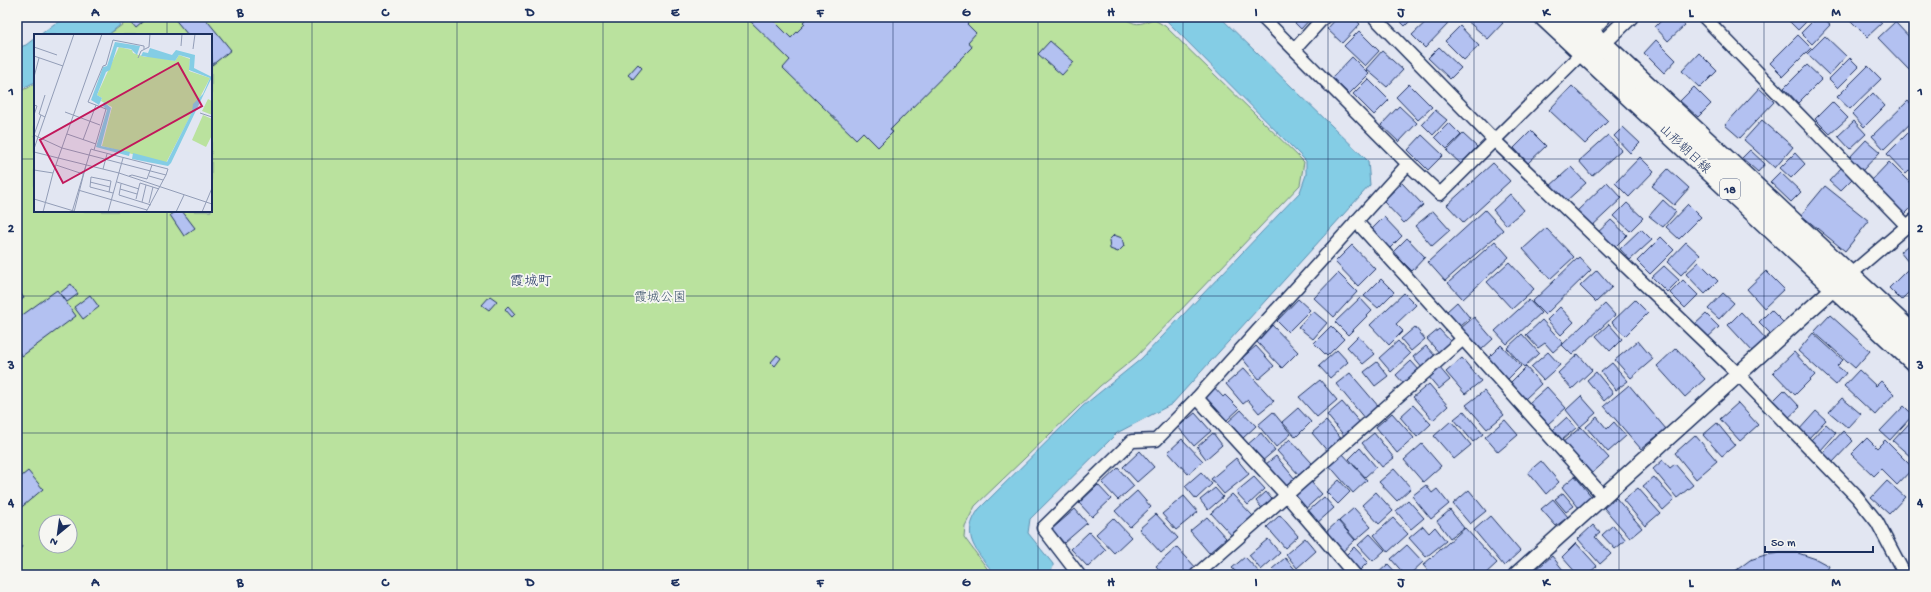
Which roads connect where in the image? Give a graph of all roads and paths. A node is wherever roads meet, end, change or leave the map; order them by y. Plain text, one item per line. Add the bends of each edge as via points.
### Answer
1 (1262, 17) edge
2 (1324, 17) edge
3 (1374, 17) edge
4 (1545, 17) edge
5 (1570, 17) edge
6 (1603, 17) edge
7 (1630, 17) edge
8 (1704, 17) edge
9 (1595, 39) junction
10 (1295, 49) junction
11 (1583, 52) junction
12 (1494, 140) junction
13 (1408, 164) junction
14 (1356, 221) junction
15 (1910, 223) edge
16 (1842, 282) junction
17 (1914, 336) edge
18 (1463, 338) junction
19 (1914, 361) edge
20 (1739, 374) junction
21 (1197, 398) junction
22 (1287, 496) junction
23 (1602, 496) junction
24 (1078, 575) edge
25 (1196, 575) edge
26 (1355, 575) edge
27 (1516, 575) edge
28 (1905, 575) edge

1 - 10 street
2 - 10 street
3 - 12 street
4 - 11 main road, 山形朝日線 / 18
5 - 9 main road, 山形朝日線 / 18
6 - 9 street
7 - 9 street
8 - 15 street
9 - 11 street
9 - 16 main road, 山形朝日線 / 18
10 - 13 street
11 - 12 street
11 - 16 main road, 山形朝日線 / 18
12 - 13 street via 1440,194
12 - 20 street
13 - 14 street
14 - 18 street
14 - 21 street
15 - 16 street
16 - 17 main road, 山形朝日線 / 18
16 - 19 main road, 山形朝日線 / 18
16 - 20 street
18 - 22 street
18 - 23 street
20 - 23 street
20 - 28 street via 1857,497 1877,522
21 - 22 street
21 - 24 street via 1156,440 1132,440 1043,528
22 - 25 street
22 - 26 street
23 - 27 street

